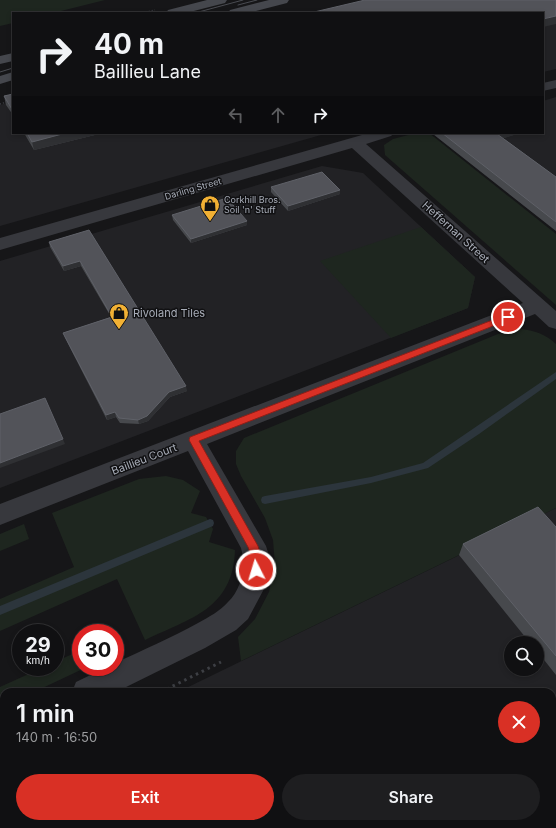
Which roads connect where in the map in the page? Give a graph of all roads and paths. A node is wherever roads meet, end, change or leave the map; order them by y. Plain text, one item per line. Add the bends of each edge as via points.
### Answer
1 (221, 0) edge
2 (283, 0) edge
3 (176, 12) edge
4 (238, 12) edge
5 (12, 57) edge
6 (0, 60) edge
7 (12, 76) edge
8 (0, 80) edge
9 (556, 84) edge
10 (544, 88) edge
11 (12, 100) edge
12 (0, 104) edge
13 (383, 134) edge
14 (355, 142) junction
15 (0, 244) edge
16 (538, 305) junction
17 (556, 322) edge
18 (193, 440) junction
19 (0, 515) edge
20 (221, 662) dead end
21 (94, 688) edge
22 (169, 688) edge

1 - 3 main road
2 - 4 main road
5 - 6 main road
7 - 8 main road
9 - 10 street
11 - 12 path
13 - 14 street, Darling Street
14 - 15 street, Darling Street
14 - 16 street, Heffernan Street
16 - 17 street, Heffernan Street
16 - 18 street, Baillieu Court
18 - 19 street, Baillieu Court
18 - 21 street via 253,546 257,559 252,587 239,610 226,621
20 - 22 path

